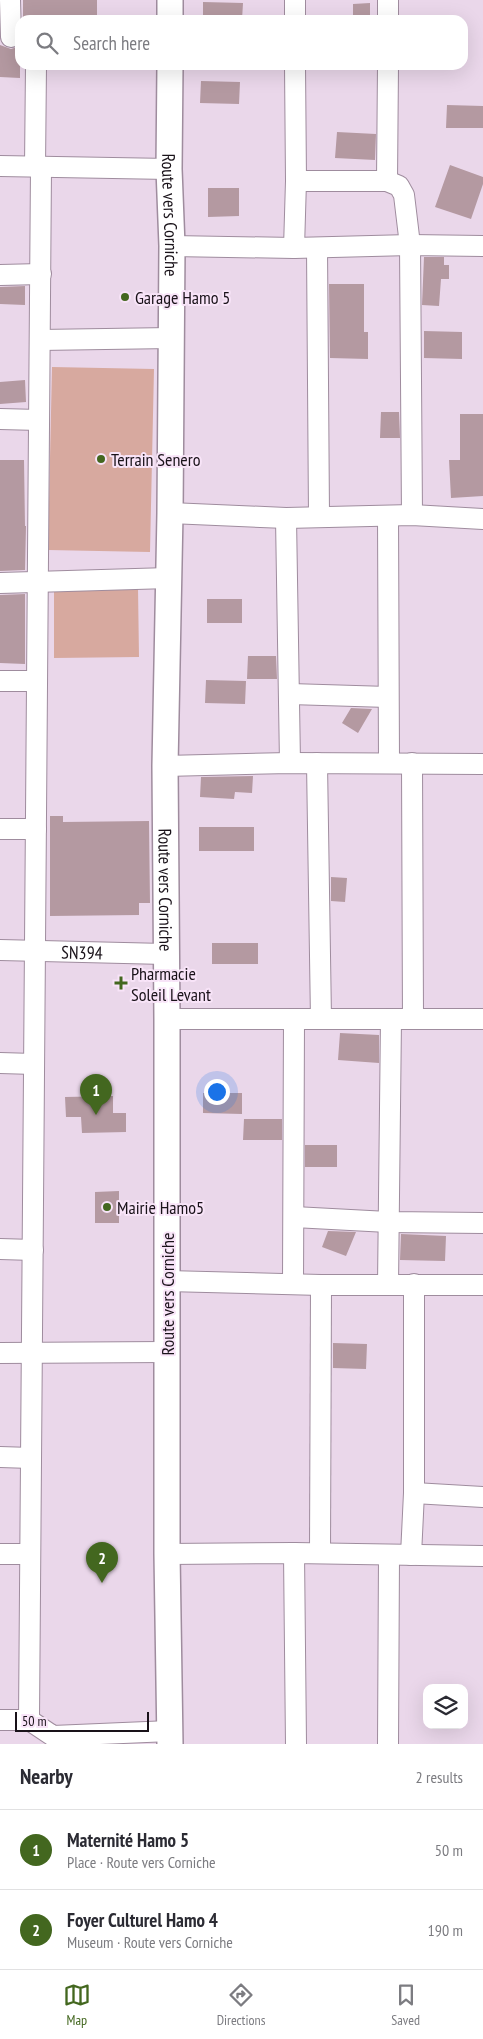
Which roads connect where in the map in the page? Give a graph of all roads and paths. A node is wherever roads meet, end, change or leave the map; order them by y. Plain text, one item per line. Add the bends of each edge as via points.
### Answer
1 (10, 0) edge
2 (170, 0) edge
3 (295, 0) edge
4 (388, 0) edge
5 (170, 15) edge
6 (295, 15) edge
7 (388, 15) edge
8 (10, 37) edge
9 (36, 70) edge
10 (170, 70) edge
11 (295, 70) edge
12 (388, 70) edge
13 (0, 166) edge
14 (38, 167) junction
15 (169, 169) junction
16 (296, 181) junction
17 (387, 181) junction
18 (410, 245) junction
19 (172, 246) junction
20 (483, 246) edge
21 (294, 248) junction
22 (316, 248) junction
23 (41, 274) junction
24 (0, 275) edge
25 (171, 338) junction
26 (40, 340) junction
27 (0, 419) edge
28 (39, 420) junction
29 (170, 513) junction
30 (412, 515) junction
31 (319, 516) junction
32 (388, 516) junction
33 (286, 518) junction
34 (483, 519) edge
35 (169, 578) junction
36 (38, 582) junction
37 (0, 583) edge
38 (0, 681) edge
39 (37, 681) junction
40 (290, 694) junction
41 (388, 697) junction
42 (290, 763) junction
43 (317, 763) junction
44 (388, 763) junction
45 (412, 763) junction
46 (483, 764) edge
47 (165, 766) junction
48 (0, 829) edge
49 (36, 829) junction
50 (0, 950) edge
51 (35, 951) junction
52 (165, 954) junction
53 (294, 1019) junction
54 (321, 1019) junction
55 (391, 1019) junction
56 (413, 1019) junction
57 (483, 1019) edge
58 (167, 1020) junction
59 (0, 1062) edge
60 (34, 1064) junction
61 (294, 1217) junction
62 (388, 1222) junction
63 (483, 1223) edge
64 (0, 1250) edge
65 (33, 1250) junction
66 (167, 1281) junction
67 (293, 1284) junction
68 (414, 1284) junction
69 (321, 1285) junction
70 (388, 1285) junction
71 (483, 1285) edge
72 (32, 1352) junction
73 (167, 1352) junction
74 (0, 1353) edge
75 (0, 1458) edge
76 (31, 1458) junction
77 (414, 1493) junction
78 (483, 1497) edge
79 (294, 1553) junction
80 (320, 1553) junction
81 (0, 1554) edge
82 (30, 1554) junction
83 (167, 1554) junction
84 (412, 1555) junction
85 (389, 1556) junction
86 (483, 1556) edge
87 (0, 1720) edge
88 (29, 1720) junction
89 (170, 1738) edge
90 (296, 1744) edge
91 (388, 1744) edge

1 - 8 street
2 - 5 main road
3 - 6 street
4 - 7 street
9 - 14 street
10 - 15 main road, Route vers Corniche
11 - 16 street
12 - 17 street
13 - 14 street
14 - 15 street
14 - 23 street
15 - 19 main road, Route vers Corniche
16 - 17 street
16 - 21 street
17 - 18 street via 399,186 404,195
18 - 20 street
18 - 22 street
18 - 30 street
19 - 21 street
19 - 25 main road, Route vers Corniche
21 - 22 street
22 - 31 street
23 - 24 street
23 - 26 street
25 - 26 street
25 - 29 main road, Route vers Corniche
26 - 28 street
27 - 28 street
28 - 36 street
29 - 33 street
29 - 35 main road, Route vers Corniche
30 - 32 street
30 - 34 street
31 - 32 street
31 - 33 street
32 - 41 street
33 - 40 street
35 - 36 street
35 - 47 main road, Route vers Corniche
36 - 37 street
36 - 39 street
38 - 39 street
39 - 49 street
40 - 41 street
40 - 42 street
41 - 44 street
42 - 43 street
42 - 47 street
43 - 44 street
43 - 54 street
44 - 45 street
45 - 46 street
45 - 56 street
47 - 52 main road, Route vers Corniche
48 - 49 street
49 - 51 street
50 - 51 street, SN394
51 - 52 street, SN394
51 - 60 street
52 - 58 main road, Route vers Corniche
53 - 54 street
53 - 58 street
53 - 61 street
54 - 55 street
55 - 56 street
55 - 62 street
56 - 57 street
58 - 66 main road, Route vers Corniche
59 - 60 street
60 - 65 street
61 - 62 street
61 - 67 street
62 - 63 street
62 - 70 street
64 - 65 street
65 - 72 street
66 - 67 street
66 - 73 main road, Route vers Corniche
67 - 69 street
68 - 70 street
68 - 71 street
68 - 77 street
69 - 70 street
69 - 80 street
72 - 73 street
72 - 74 street
72 - 76 street
73 - 83 main road, Route vers Corniche
75 - 76 street
76 - 82 street
77 - 78 street
77 - 84 street
79 - 80 street
79 - 83 street
79 - 90 street
80 - 85 street
81 - 82 street
82 - 88 street
83 - 89 main road, Route vers Corniche
84 - 85 street
84 - 86 street
85 - 91 street
87 - 88 street
88 - 89 street via 53,1736

